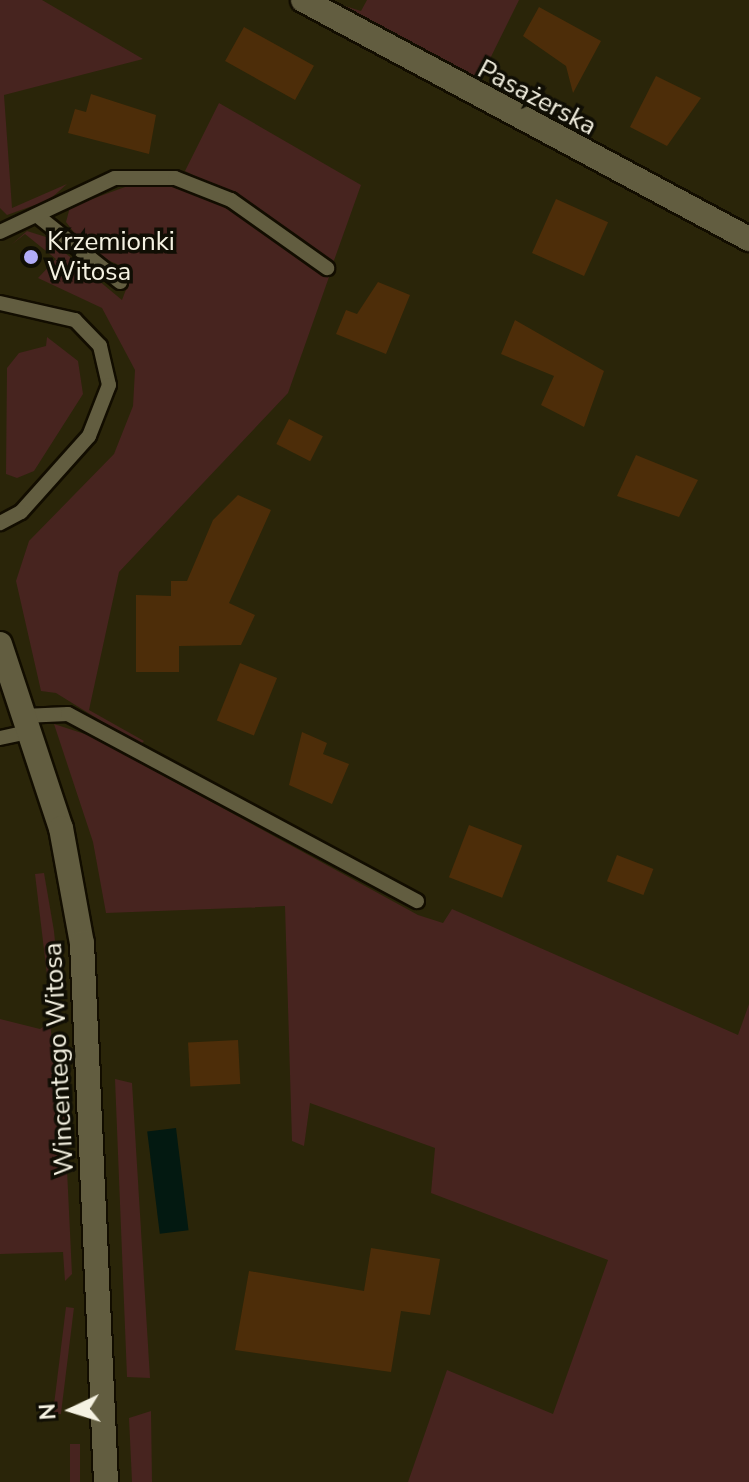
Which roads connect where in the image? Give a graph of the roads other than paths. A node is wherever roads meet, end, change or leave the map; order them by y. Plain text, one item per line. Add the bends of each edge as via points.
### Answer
1 (303, 0) edge
2 (39, 217) junction
3 (0, 232) edge
4 (749, 239) edge
5 (327, 268) dead end
6 (120, 282) dead end
7 (0, 303) edge
8 (0, 523) edge
9 (0, 644) edge
10 (26, 724) junction
11 (0, 738) edge
12 (417, 901) dead end
13 (106, 1482) edge

1 - 4 street, Pasażerska
2 - 3 lane
2 - 5 lane via 115,178 175,178 231,200
2 - 6 lane
7 - 8 lane via 75,320 100,346 109,385 89,436 21,512
9 - 10 street, Wincentego Witosa
10 - 11 lane
10 - 12 lane via 68,714
10 - 13 street, Wincentego Witosa via 64,840 82,943

